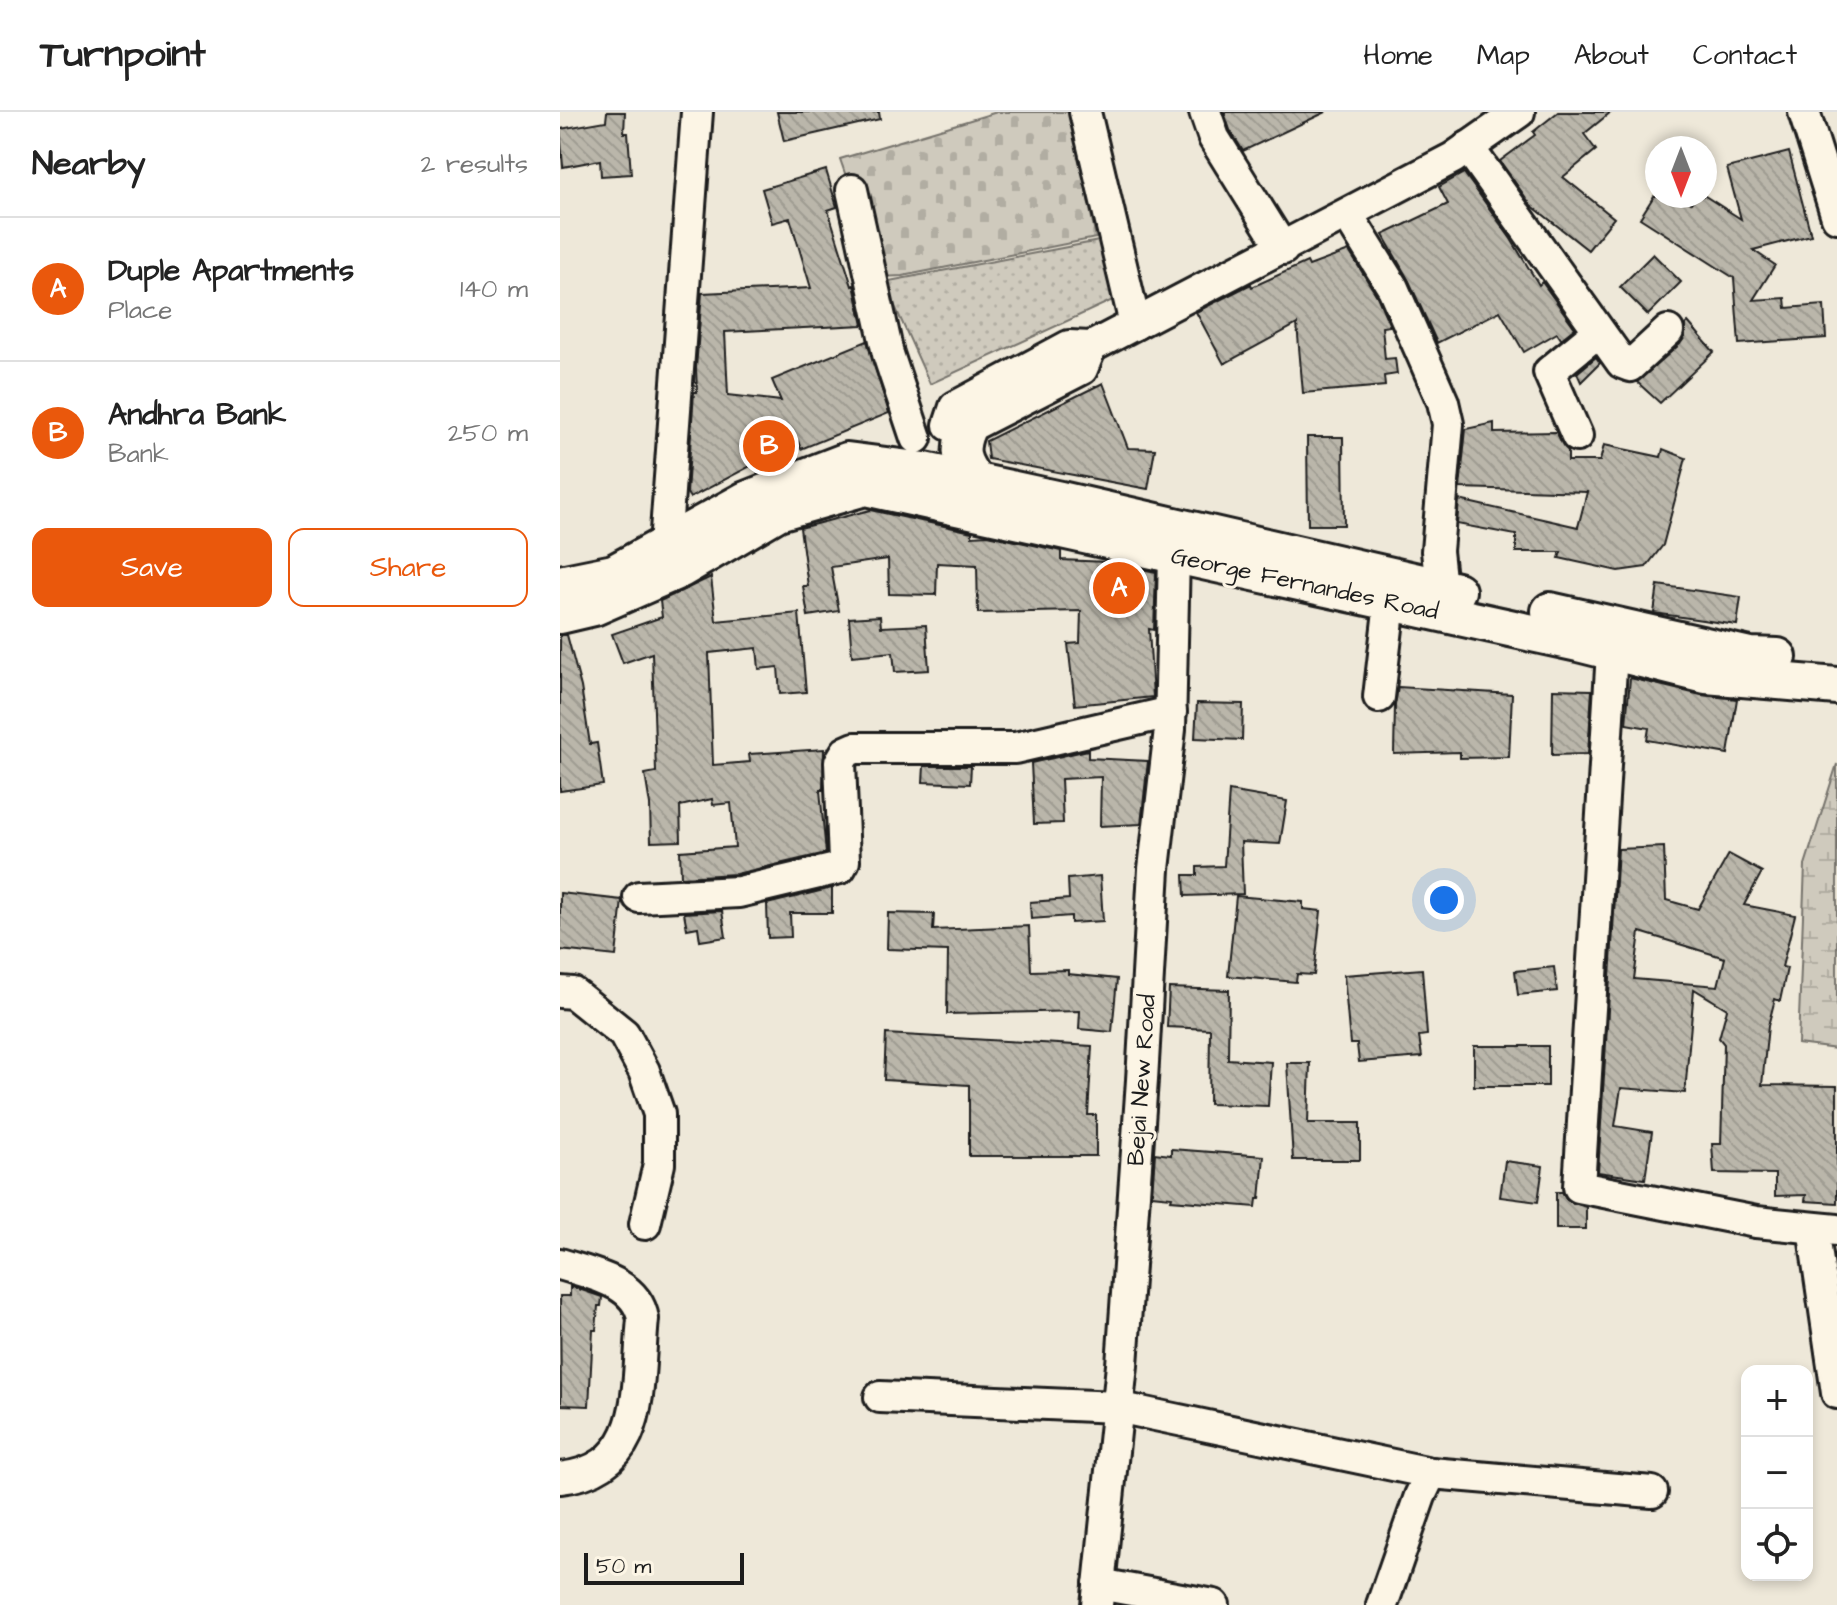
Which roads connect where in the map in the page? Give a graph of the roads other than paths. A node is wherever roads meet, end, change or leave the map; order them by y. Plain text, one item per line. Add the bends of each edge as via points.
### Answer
1 (697, 112) edge
2 (1085, 112) edge
3 (1205, 112) edge
4 (1519, 112) edge
5 (1804, 112) edge
6 (1468, 147) junction
7 (852, 190) dead end
8 (1347, 214) junction
9 (1837, 217) edge
10 (1283, 249) junction
11 (1135, 324) junction
12 (1668, 331) dead end
13 (1598, 332) junction
14 (958, 426) junction
15 (1577, 436) dead end
16 (916, 438) junction
17 (862, 477) junction
18 (976, 482) junction
19 (1176, 541) junction
20 (665, 545) junction
21 (560, 584) edge
22 (1441, 588) junction
23 (1390, 602) junction
24 (560, 615) edge
25 (1612, 652) junction
26 (1837, 661) edge
27 (1837, 686) edge
28 (1379, 697) dead end
29 (1171, 712) junction
30 (639, 897) dead end
31 (560, 992) edge
32 (645, 1224) dead end
33 (1825, 1229) edge
34 (560, 1264) edge
35 (1837, 1393) edge
36 (880, 1397) dead end
37 (1117, 1407) junction
38 (1431, 1473) junction
39 (560, 1478) edge
40 (1652, 1492) dead end
41 (1098, 1595) edge
42 (1214, 1605) edge
43 (1382, 1605) edge

1 - 20 street
2 - 11 street
3 - 10 street via 1214,138
4 - 6 street
5 - 9 street
6 - 8 street
6 - 13 street
7 - 16 street via 888,354
8 - 10 street
8 - 22 street via 1393,288 1443,402 1448,424 1437,551
10 - 11 street
11 - 14 street via 1091,347 1082,369
12 - 13 street via 1627,366
13 - 15 street via 1549,372
14 - 16 street
14 - 18 main road via 959,454
16 - 17 street
17 - 18 main road, George Fernandes Road via 925,471
17 - 19 main road, George Fernandes Road via 865,487
17 - 20 main road, George Fernandes Road via 847,461 746,500
17 - 24 main road, George Fernandes Road via 778,512 681,569 594,607
18 - 19 main road, George Fernandes Road
19 - 22 main road, George Fernandes Road
19 - 23 main road, George Fernandes Road
19 - 29 street, Bejai New Road
20 - 21 main road, George Fernandes Road via 614,573
22 - 26 main road, George Fernandes Road via 1750,656
23 - 25 main road, George Fernandes Road
23 - 28 street
25 - 27 main road, George Fernandes Road via 1706,675
25 - 33 street via 1579,1187 1756,1222
29 - 30 street via 1015,748 855,748 840,762 840,868 739,892
29 - 37 street, Bejai New Road via 1154,869
31 - 32 street via 573,993 624,1034 644,1071 659,1114 659,1164
33 - 35 street
34 - 39 street via 621,1286 641,1306 643,1319 632,1424 622,1448 581,1476
36 - 37 street
37 - 38 street
37 - 41 street, Bejai New Road
38 - 40 street
38 - 43 street
41 - 42 street

